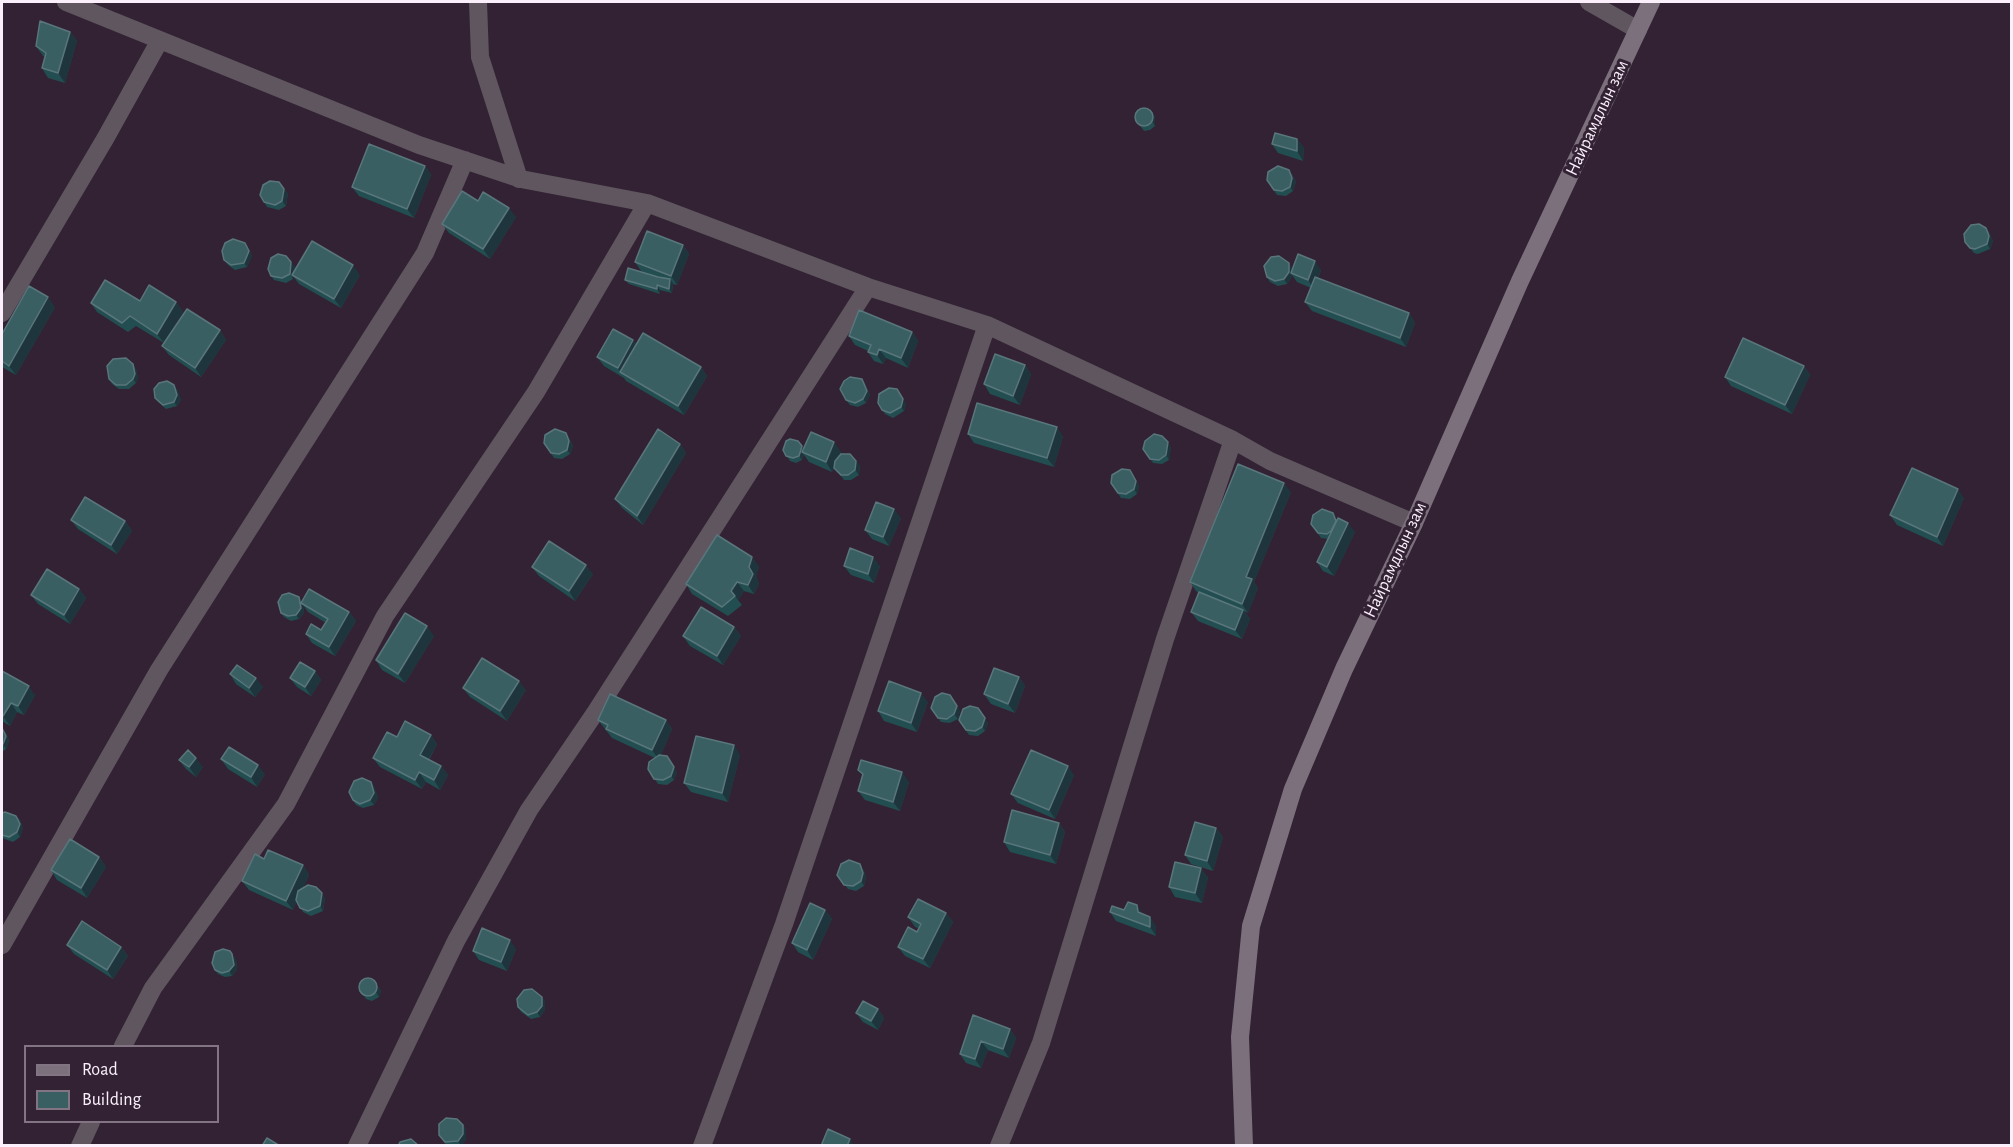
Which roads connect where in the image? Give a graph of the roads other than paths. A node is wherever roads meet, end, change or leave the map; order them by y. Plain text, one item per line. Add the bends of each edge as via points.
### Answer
1 (66, 2) edge
2 (478, 2) edge
3 (1589, 2) edge
4 (1651, 2) edge
5 (1638, 30) junction
6 (160, 40) junction
7 (465, 160) junction
8 (519, 179) junction
9 (647, 203) junction
10 (868, 287) junction
11 (2, 313) edge
12 (987, 325) junction
13 (1233, 440) junction
14 (1414, 523) junction
15 (2, 945) edge
16 (124, 1045) edge
17 (91, 1123) edge
18 (80, 1146) edge
19 (357, 1146) edge
20 (702, 1146) edge
21 (999, 1146) edge
22 (1244, 1146) edge

1 - 6 street
2 - 8 street via 480,57
3 - 5 street
4 - 5 main road, Найрамдлын зам
5 - 14 main road, Найрамдлын зам via 1520,281
6 - 7 street
6 - 11 street
7 - 8 street
7 - 15 street via 425,253 159,670
8 - 9 street
9 - 10 street
9 - 16 street via 536,392 385,616 286,804 153,988
10 - 12 street
10 - 19 street via 530,810 456,941
12 - 13 street
12 - 20 street via 784,924
13 - 14 street via 1270,461
13 - 21 street via 1165,639 1041,1043
14 - 22 main road, Найрамдлын зам via 1344,669 1293,789 1251,926 1240,1037
17 - 18 street

